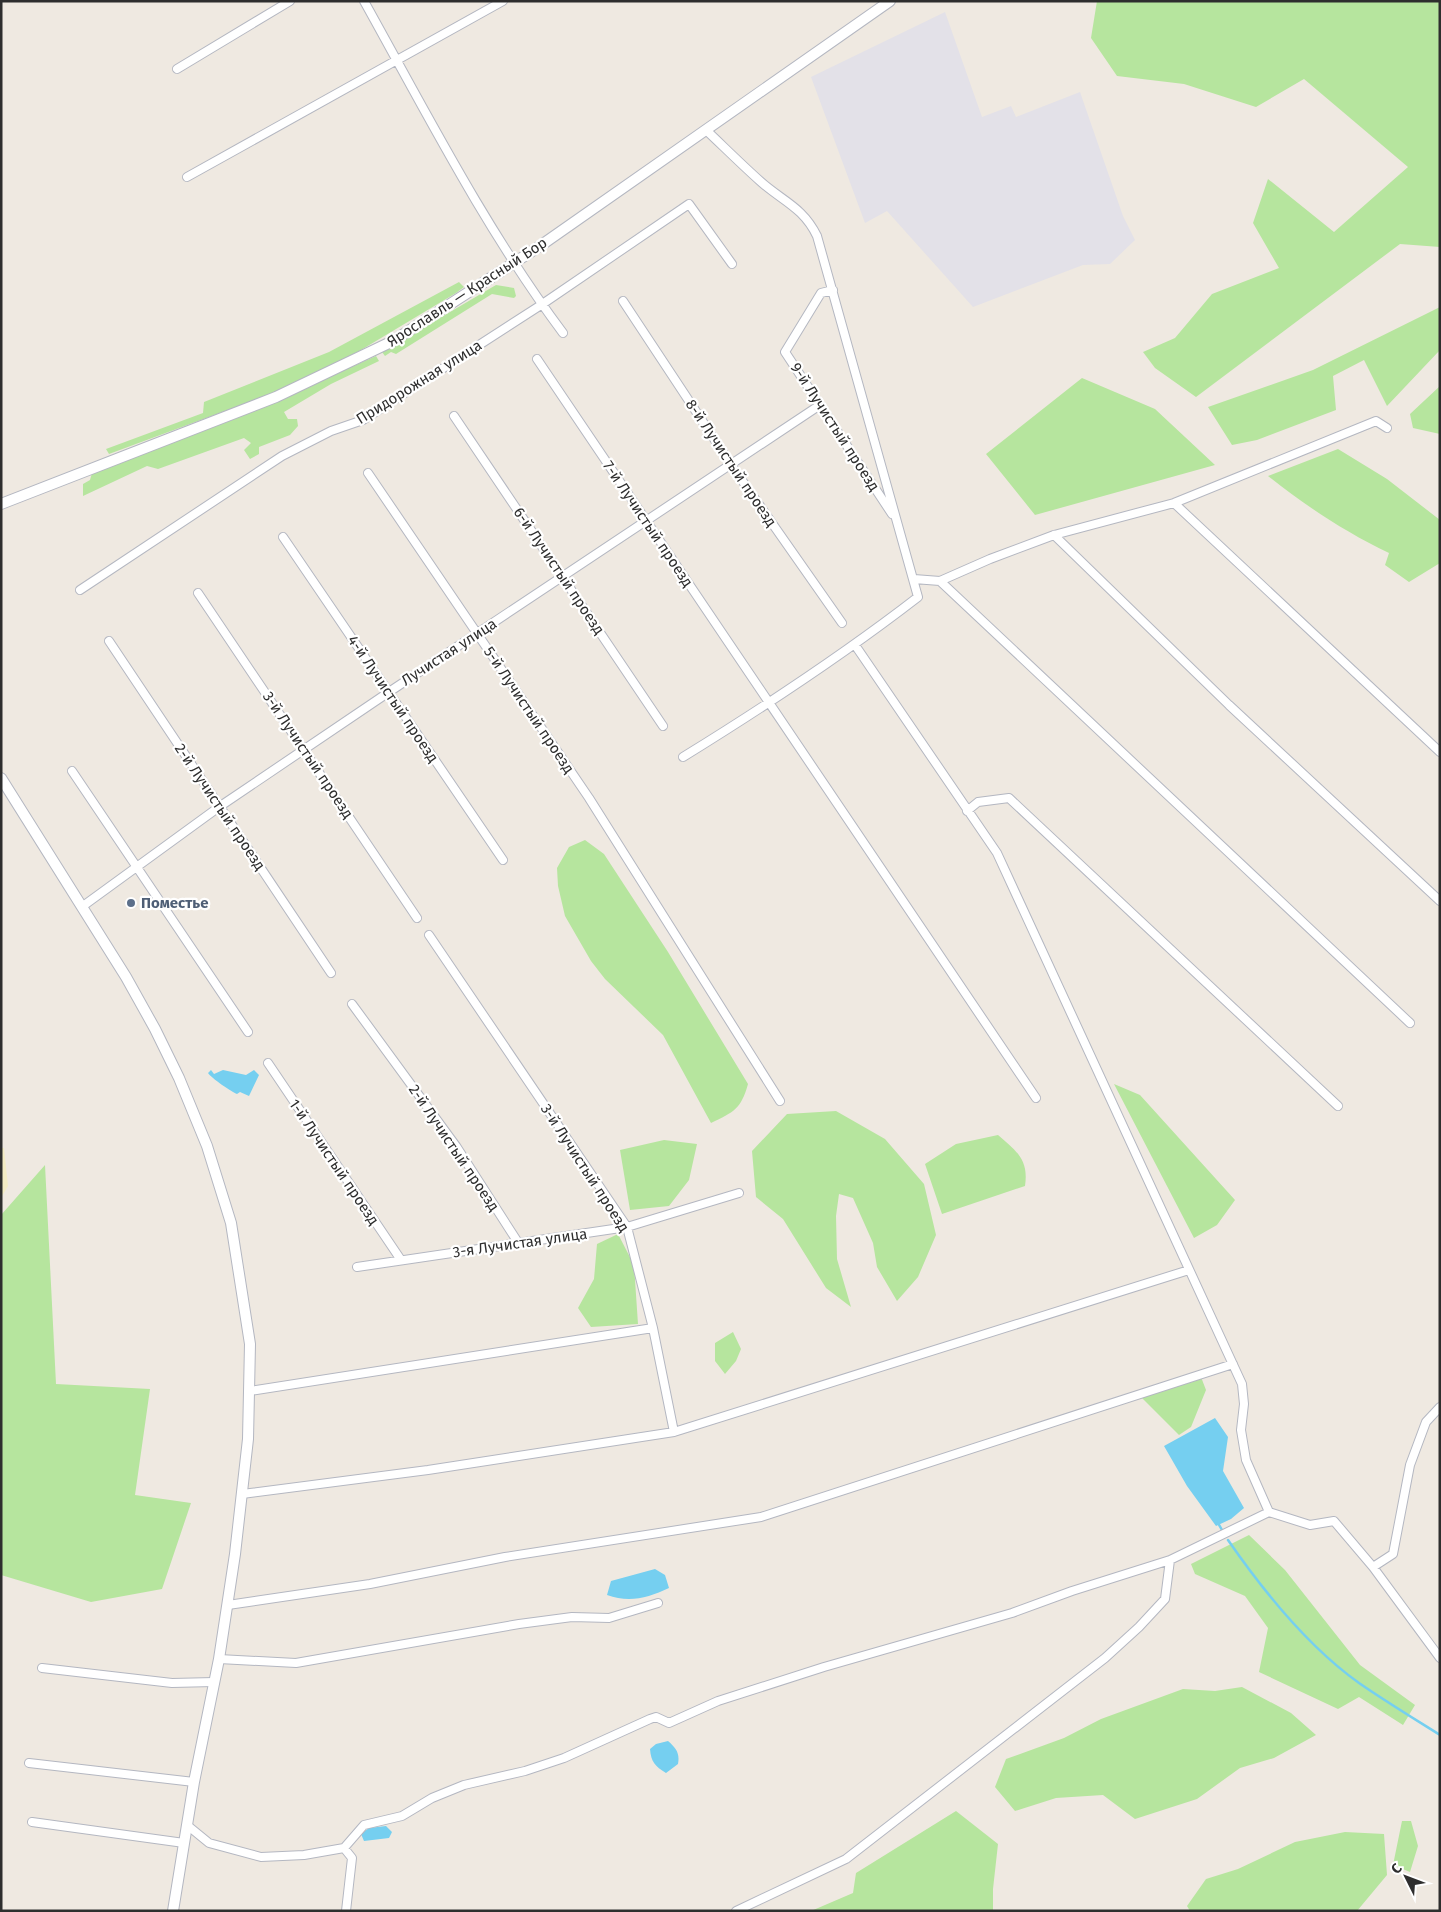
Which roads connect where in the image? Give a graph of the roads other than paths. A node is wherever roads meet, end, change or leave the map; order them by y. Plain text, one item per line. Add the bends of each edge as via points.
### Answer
1 (290, 1) edge
2 (364, 1) edge
3 (502, 1) edge
4 (890, 1) edge
5 (396, 59) junction
6 (177, 69) dead end
7 (706, 130) junction
8 (187, 177) dead end
9 (513, 263) junction
10 (732, 264) dead end
11 (833, 290) junction
12 (622, 301) dead end
13 (541, 305) junction
14 (563, 333) dead end
15 (537, 359) dead end
16 (820, 405) junction
17 (454, 416) dead end
18 (1388, 428) dead end
19 (732, 466) junction
20 (368, 473) dead end
21 (1, 504) edge
22 (1174, 504) junction
23 (896, 520) junction
24 (647, 522) junction
25 (1054, 535) junction
26 (284, 537) dead end
27 (564, 577) junction
28 (914, 579) junction
29 (940, 581) junction
30 (80, 590) dead end
31 (198, 593) dead end
32 (842, 623) dead end
33 (478, 634) junction
34 (109, 641) dead end
35 (856, 645) junction
36 (389, 692) junction
37 (769, 703) junction
38 (663, 726) dead end
39 (305, 749) junction
40 (1440, 752) edge
41 (683, 757) dead end
42 (72, 771) dead end
43 (1, 778) edge
44 (219, 807) junction
45 (967, 811) junction
46 (504, 860) dead end
47 (137, 867) junction
48 (1440, 901) edge
49 (83, 906) junction
50 (418, 918) dead end
51 (429, 934) dead end
52 (331, 973) dead end
53 (352, 1004) dead end
54 (1410, 1024) dead end
55 (248, 1032) dead end
56 (268, 1063) dead end
57 (1036, 1098) dead end
58 (780, 1101) dead end
59 (1338, 1106) dead end
60 (739, 1193) dead end
61 (627, 1227) junction
62 (519, 1244) junction
63 (401, 1260) junction
64 (357, 1267) dead end
65 (1189, 1270) junction
66 (653, 1328) junction
67 (1233, 1364) junction
68 (250, 1392) junction
69 (1440, 1407) edge
70 (674, 1432) junction
71 (242, 1494) junction
72 (1269, 1512) junction
73 (1170, 1560) junction
74 (1373, 1567) junction
75 (658, 1603) dead end
76 (228, 1605) junction
77 (1440, 1658) edge
78 (219, 1659) junction
79 (42, 1668) dead end
80 (214, 1682) junction
81 (29, 1763) dead end
82 (194, 1782) junction
83 (32, 1822) dead end
84 (187, 1825) junction
85 (184, 1843) junction
86 (344, 1848) junction
87 (173, 1911) edge
88 (346, 1911) edge
89 (736, 1911) edge

1 - 6 street
2 - 5 street
3 - 5 street
4 - 7 street, Ярославль — Красный Бор
5 - 8 street
5 - 9 street
7 - 9 street, Ярославль — Красный Бор
7 - 11 street via 761,182 810,220 818,236
9 - 13 street
9 - 21 street, Ярославль — Красный Бор via 393,341 276,397
10 - 13 street, Придорожная улица via 689,204
11 - 16 street, 9-й Лучистый проезд via 822,293 785,352
11 - 23 street
12 - 19 street, 8-й Лучистый проезд
13 - 14 street
13 - 30 street, Придорожная улица via 364,420 332,431 282,456
15 - 24 street, 7-й Лучистый проезд
16 - 19 street, Лучистая улица
16 - 23 street, 9-й Лучистый проезд
17 - 27 street, 6-й Лучистый проезд
18 - 22 street via 1376,421
19 - 24 street, Лучистая улица
19 - 32 street, 8-й Лучистый проезд
20 - 33 street, 5-й Лучистый проезд
22 - 25 street
22 - 40 street
23 - 28 street
24 - 27 street, Лучистая улица
24 - 37 street, 7-й Лучистый проезд
25 - 29 street via 990,558
25 - 48 street via 1229,705
26 - 36 street, 4-й Лучистый проезд
27 - 33 street, Лучистая улица
27 - 38 street, 6-й Лучистый проезд
28 - 29 street
28 - 35 street via 918,597
29 - 54 street
31 - 39 street, 3-й Лучистый проезд
33 - 36 street, Лучистая улица
33 - 58 street, 5-й Лучистый проезд via 589,798
34 - 44 street, 2-й Лучистый проезд
35 - 37 street
35 - 45 street
36 - 39 street, Лучистая улица
36 - 46 street, 4-й Лучистый проезд
37 - 41 street
37 - 57 street, 7-й Лучистый проезд
39 - 44 street, Лучистая улица
39 - 50 street, 3-й Лучистый проезд
42 - 47 street
43 - 49 street
44 - 47 street, Лучистая улица
44 - 52 street, 2-й Лучистый проезд
45 - 59 street via 978,802 1009,798
45 - 65 street via 997,853
47 - 49 street, Лучистая улица
47 - 55 street
49 - 68 street via 155,1029 207,1146 231,1223 250,1344
51 - 61 street, 3-й Лучистый проезд
53 - 62 street, 2-й Лучистый проезд via 456,1146
56 - 63 street, 1-й Лучистый проезд
60 - 61 street, 3-я Лучистая улица
61 - 62 street, 3-я Лучистая улица
61 - 66 street, 3-й Лучистый проезд
62 - 63 street, 3-я Лучистая улица
63 - 64 street, 3-я Лучистая улица
65 - 67 street
65 - 70 street
66 - 68 street
66 - 70 street, 3-й Лучистый проезд
67 - 72 street via 1242,1384 1241,1430 1246,1460
67 - 76 street via 761,1517
68 - 71 street
69 - 74 street via 1426,1422 1410,1465 1393,1554
70 - 71 street via 428,1470
71 - 76 street
72 - 73 street
72 - 74 street via 1310,1525 1334,1521
73 - 86 street via 1012,1613 718,1701 669,1723 656,1717 650,1719 564,1758 464,1785 432,1798 402,1816 364,1825
73 - 89 street via 1165,1599 1105,1658 846,1859
74 - 77 street
75 - 78 street via 609,1618 572,1617 520,1624 296,1663
76 - 78 street
78 - 80 street
79 - 80 street via 172,1683
80 - 82 street
81 - 82 street
82 - 84 street
83 - 85 street
84 - 85 street
84 - 86 street via 209,1843 260,1857 304,1855
85 - 87 street
86 - 88 street via 352,1858

